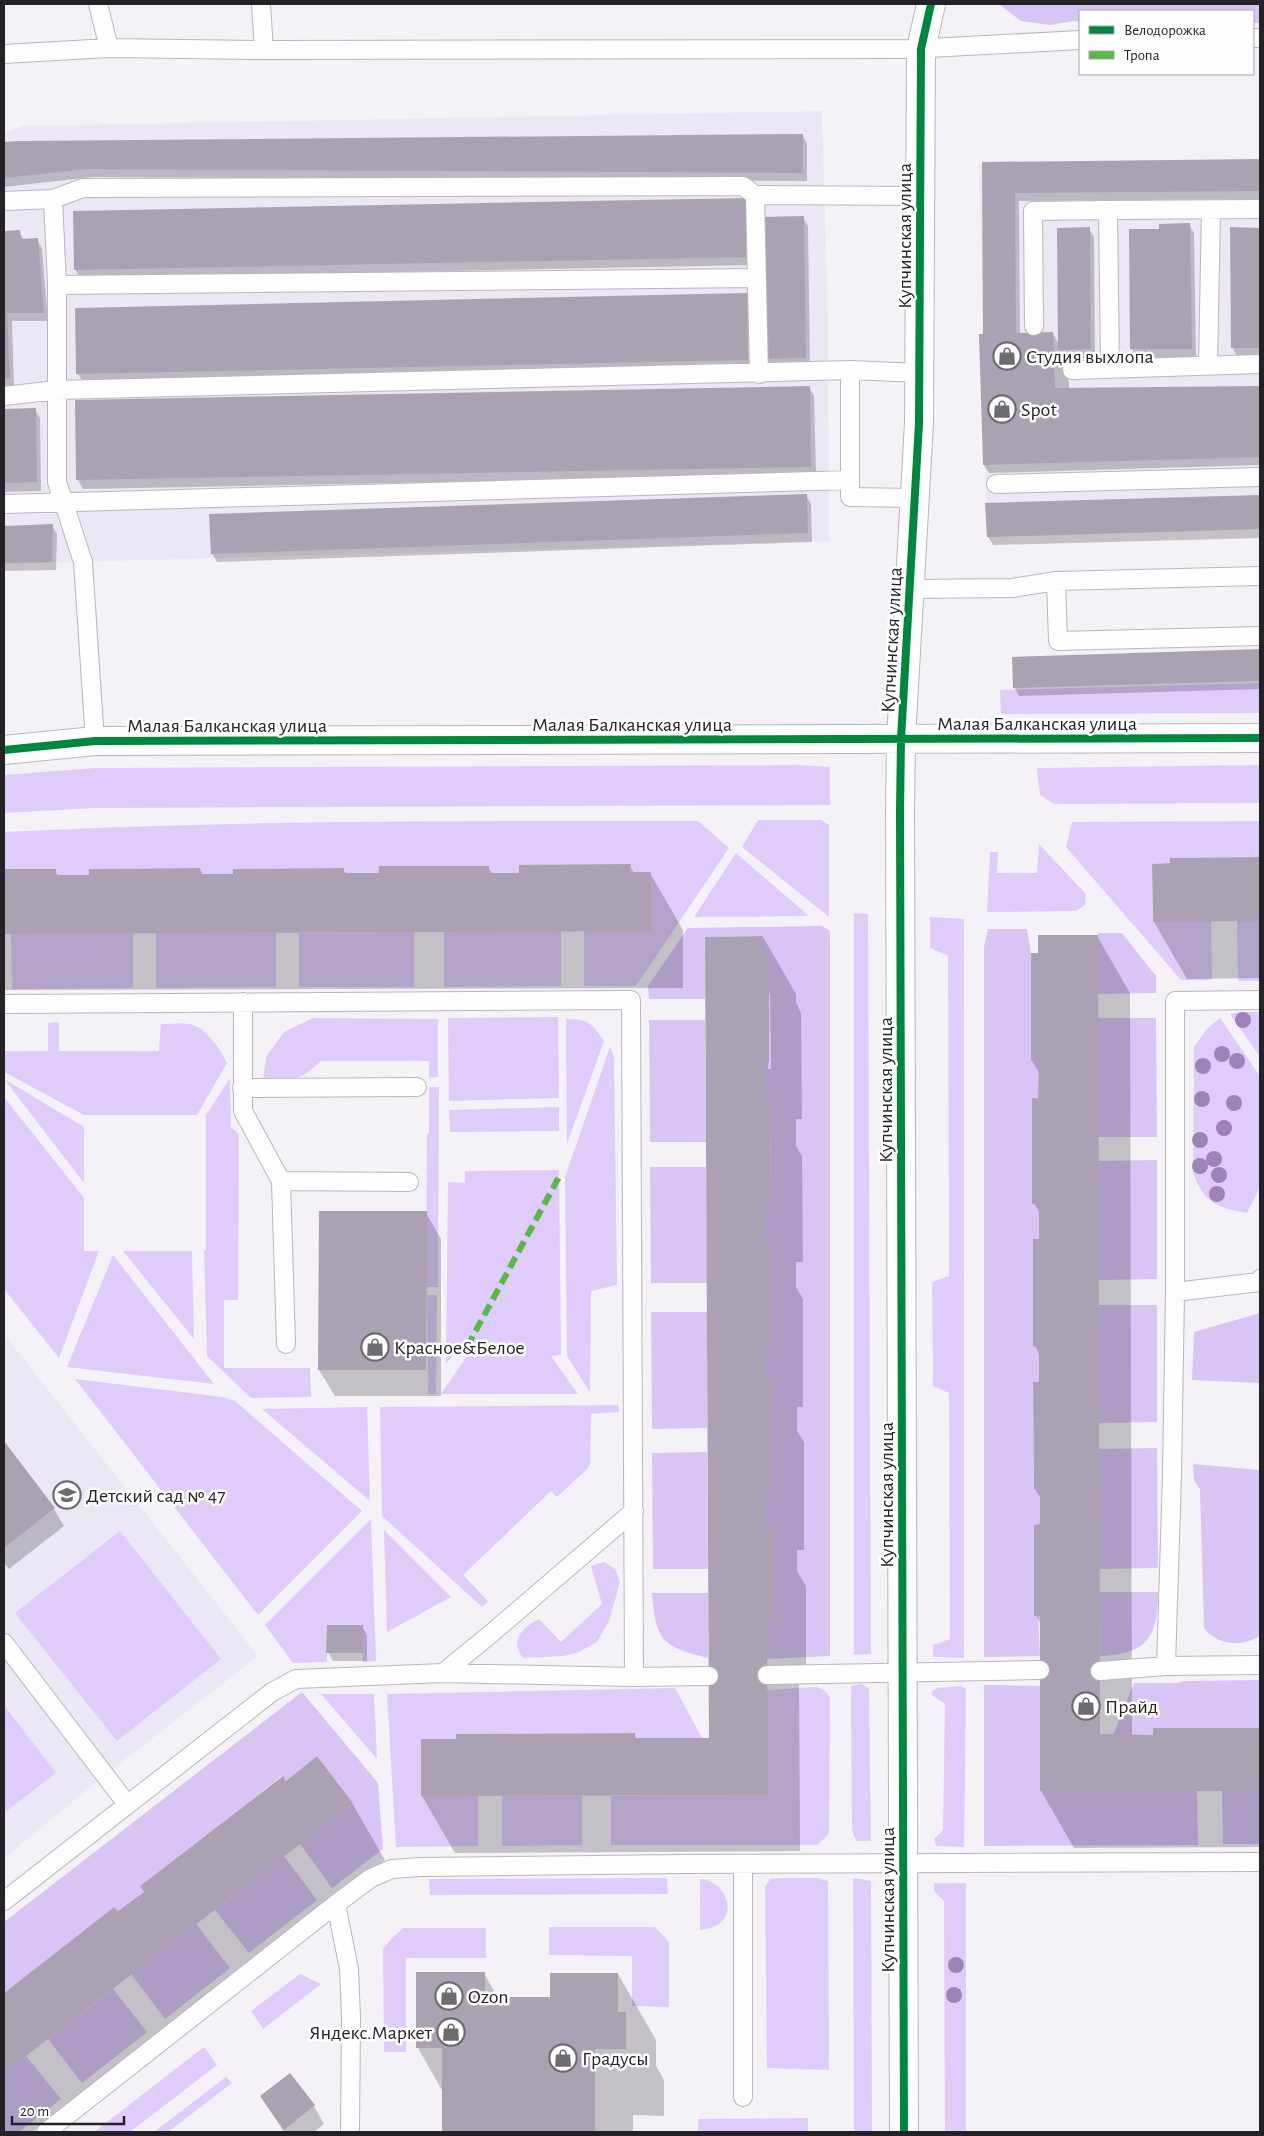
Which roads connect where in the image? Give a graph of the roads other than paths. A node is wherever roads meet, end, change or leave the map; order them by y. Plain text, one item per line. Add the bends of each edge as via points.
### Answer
1 (98, 4) edge
2 (261, 4) edge
3 (931, 4) edge
4 (1079, 40) edge
5 (109, 48) junction
6 (916, 49) junction
7 (264, 50) junction
8 (4, 54) edge
9 (755, 195) junction
10 (920, 196) junction
11 (54, 199) junction
12 (4, 201) edge
13 (1260, 209) edge
14 (1108, 210) junction
15 (1211, 210) junction
16 (757, 278) junction
17 (57, 285) junction
18 (1034, 326) dead end
19 (1260, 364) edge
20 (1208, 365) junction
21 (1110, 368) junction
22 (850, 370) junction
23 (1072, 370) dead end
24 (919, 373) junction
25 (758, 374) junction
26 (56, 390) junction
27 (4, 396) edge
28 (1260, 477) edge
29 (850, 480) junction
30 (996, 484) dead end
31 (915, 498) junction
32 (64, 502) junction
33 (4, 504) edge
34 (1260, 576) edge
35 (1056, 581) junction
36 (910, 589) junction
37 (1260, 636) edge
38 (1260, 738) edge
39 (901, 739) junction
40 (95, 742) junction
41 (4, 750) edge
42 (1260, 1000) edge
43 (243, 1002) junction
44 (4, 1004) edge
45 (417, 1087) dead end
46 (242, 1088) junction
47 (281, 1181) junction
48 (409, 1182) dead end
49 (1260, 1282) edge
50 (1175, 1292) junction
51 (286, 1344) dead end
52 (634, 1511) junction
53 (4, 1643) edge
54 (1260, 1665) edge
55 (1166, 1666) junction
56 (1040, 1670) dead end
57 (1100, 1671) dead end
58 (903, 1672) junction
59 (442, 1673) junction
60 (767, 1675) dead end
61 (708, 1676) dead end
62 (634, 1677) junction
63 (127, 1804) junction
64 (1260, 1862) edge
65 (903, 1863) junction
66 (744, 1864) junction
67 (4, 1901) edge
68 (336, 1904) junction
69 (743, 2097) dead end
70 (46, 2132) edge
71 (350, 2132) edge
72 (904, 2132) edge

1 - 5 lane
2 - 7 lane
3 - 6 street, Купчинская улица
4 - 6 lane
5 - 7 lane
5 - 8 lane
6 - 7 lane
6 - 10 street, Купчинская улица
9 - 10 lane
9 - 11 lane via 743,186 83,188
9 - 16 lane
10 - 24 street, Купчинская улица
11 - 12 lane
11 - 17 lane
13 - 15 lane
14 - 15 lane
14 - 18 lane via 1033,210
14 - 21 lane
15 - 20 lane
16 - 17 lane
16 - 25 lane
17 - 26 lane
19 - 20 lane
20 - 21 lane
21 - 23 lane
22 - 24 lane
22 - 25 lane
22 - 29 lane
24 - 31 street, Купчинская улица
25 - 26 lane
26 - 27 lane
26 - 32 lane via 57,482
28 - 30 lane
29 - 31 lane via 850,497
29 - 32 lane
31 - 36 street, Купчинская улица
32 - 33 lane
32 - 40 lane via 83,562
34 - 35 lane
35 - 36 lane via 1012,588
35 - 37 lane via 1058,641
36 - 39 street, Купчинская улица
38 - 39 street, Малая Балканская улица
39 - 40 street, Малая Балканская улица
39 - 58 street, Купчинская улица
40 - 41 street, Малая Балканская улица
42 - 50 lane via 1175,1001
43 - 44 lane
43 - 46 lane
43 - 52 lane via 631,1000
45 - 46 lane
46 - 47 lane via 243,1111
47 - 48 lane
47 - 51 lane
49 - 50 lane
50 - 55 lane
52 - 59 lane
52 - 62 lane
53 - 63 lane
54 - 55 lane
55 - 57 lane
56 - 58 lane
58 - 60 lane
58 - 65 street, Купчинская улица
59 - 62 lane
59 - 63 lane via 296,1679 272,1692
61 - 62 lane
63 - 67 lane
64 - 65 lane
65 - 66 lane
65 - 72 street, Купчинская улица
66 - 68 lane via 392,1869 371,1878
66 - 69 lane
68 - 70 lane
68 - 71 lane via 349,1969

